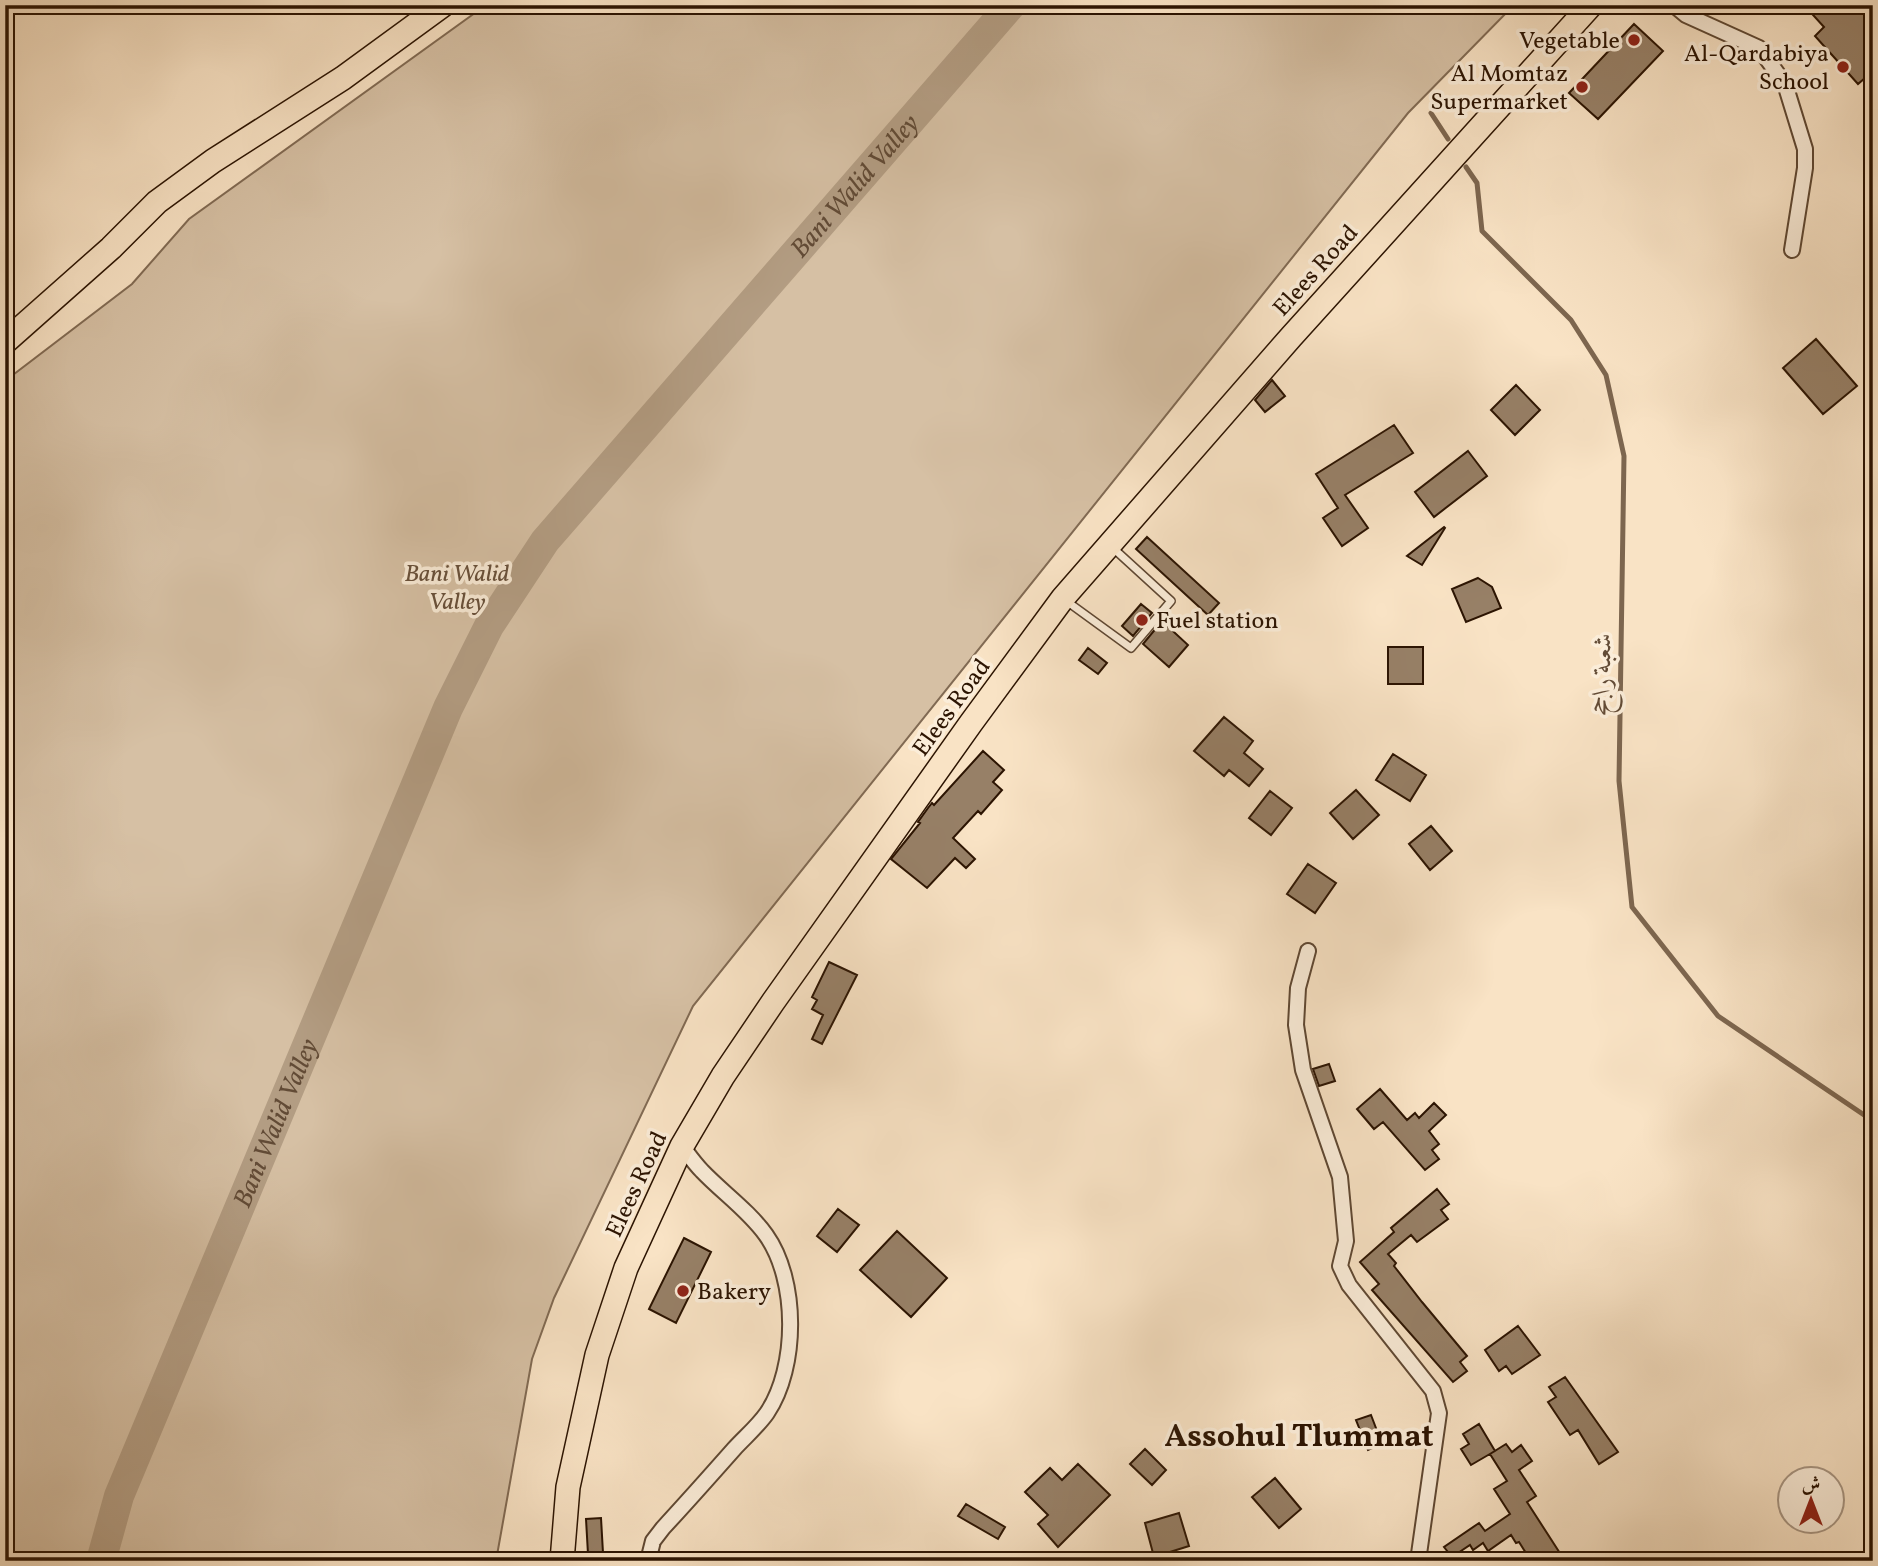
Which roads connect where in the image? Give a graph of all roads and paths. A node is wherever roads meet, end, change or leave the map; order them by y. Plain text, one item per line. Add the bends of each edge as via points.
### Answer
1 (443, 5) edge
2 (1591, 5) edge
3 (1674, 5) edge
4 (1792, 250) dead end
5 (5, 342) edge
6 (1110, 545) junction
7 (1063, 598) junction
8 (1308, 951) dead end
9 (681, 1146) junction
10 (562, 1561) edge
11 (648, 1561) edge
12 (1418, 1561) edge

1 - 5 main road via 157,202
2 - 6 main road, Elees Road
3 - 4 street via 1686,15 1759,48 1785,83 1805,149
6 - 7 main road, Elees Road
6 - 7 lane via 1171,601 1131,648
7 - 9 main road, Elees Road via 772,1002
8 - 12 street via 1298,988 1296,1025 1303,1070 1340,1177 1346,1241 1340,1266 1349,1285 1433,1391 1438,1413
9 - 10 main road, Elees Road via 626,1268 597,1355 568,1486
9 - 11 street via 738,1203 775,1250 786,1275 789,1341 783,1378 767,1412 663,1528 653,1541

